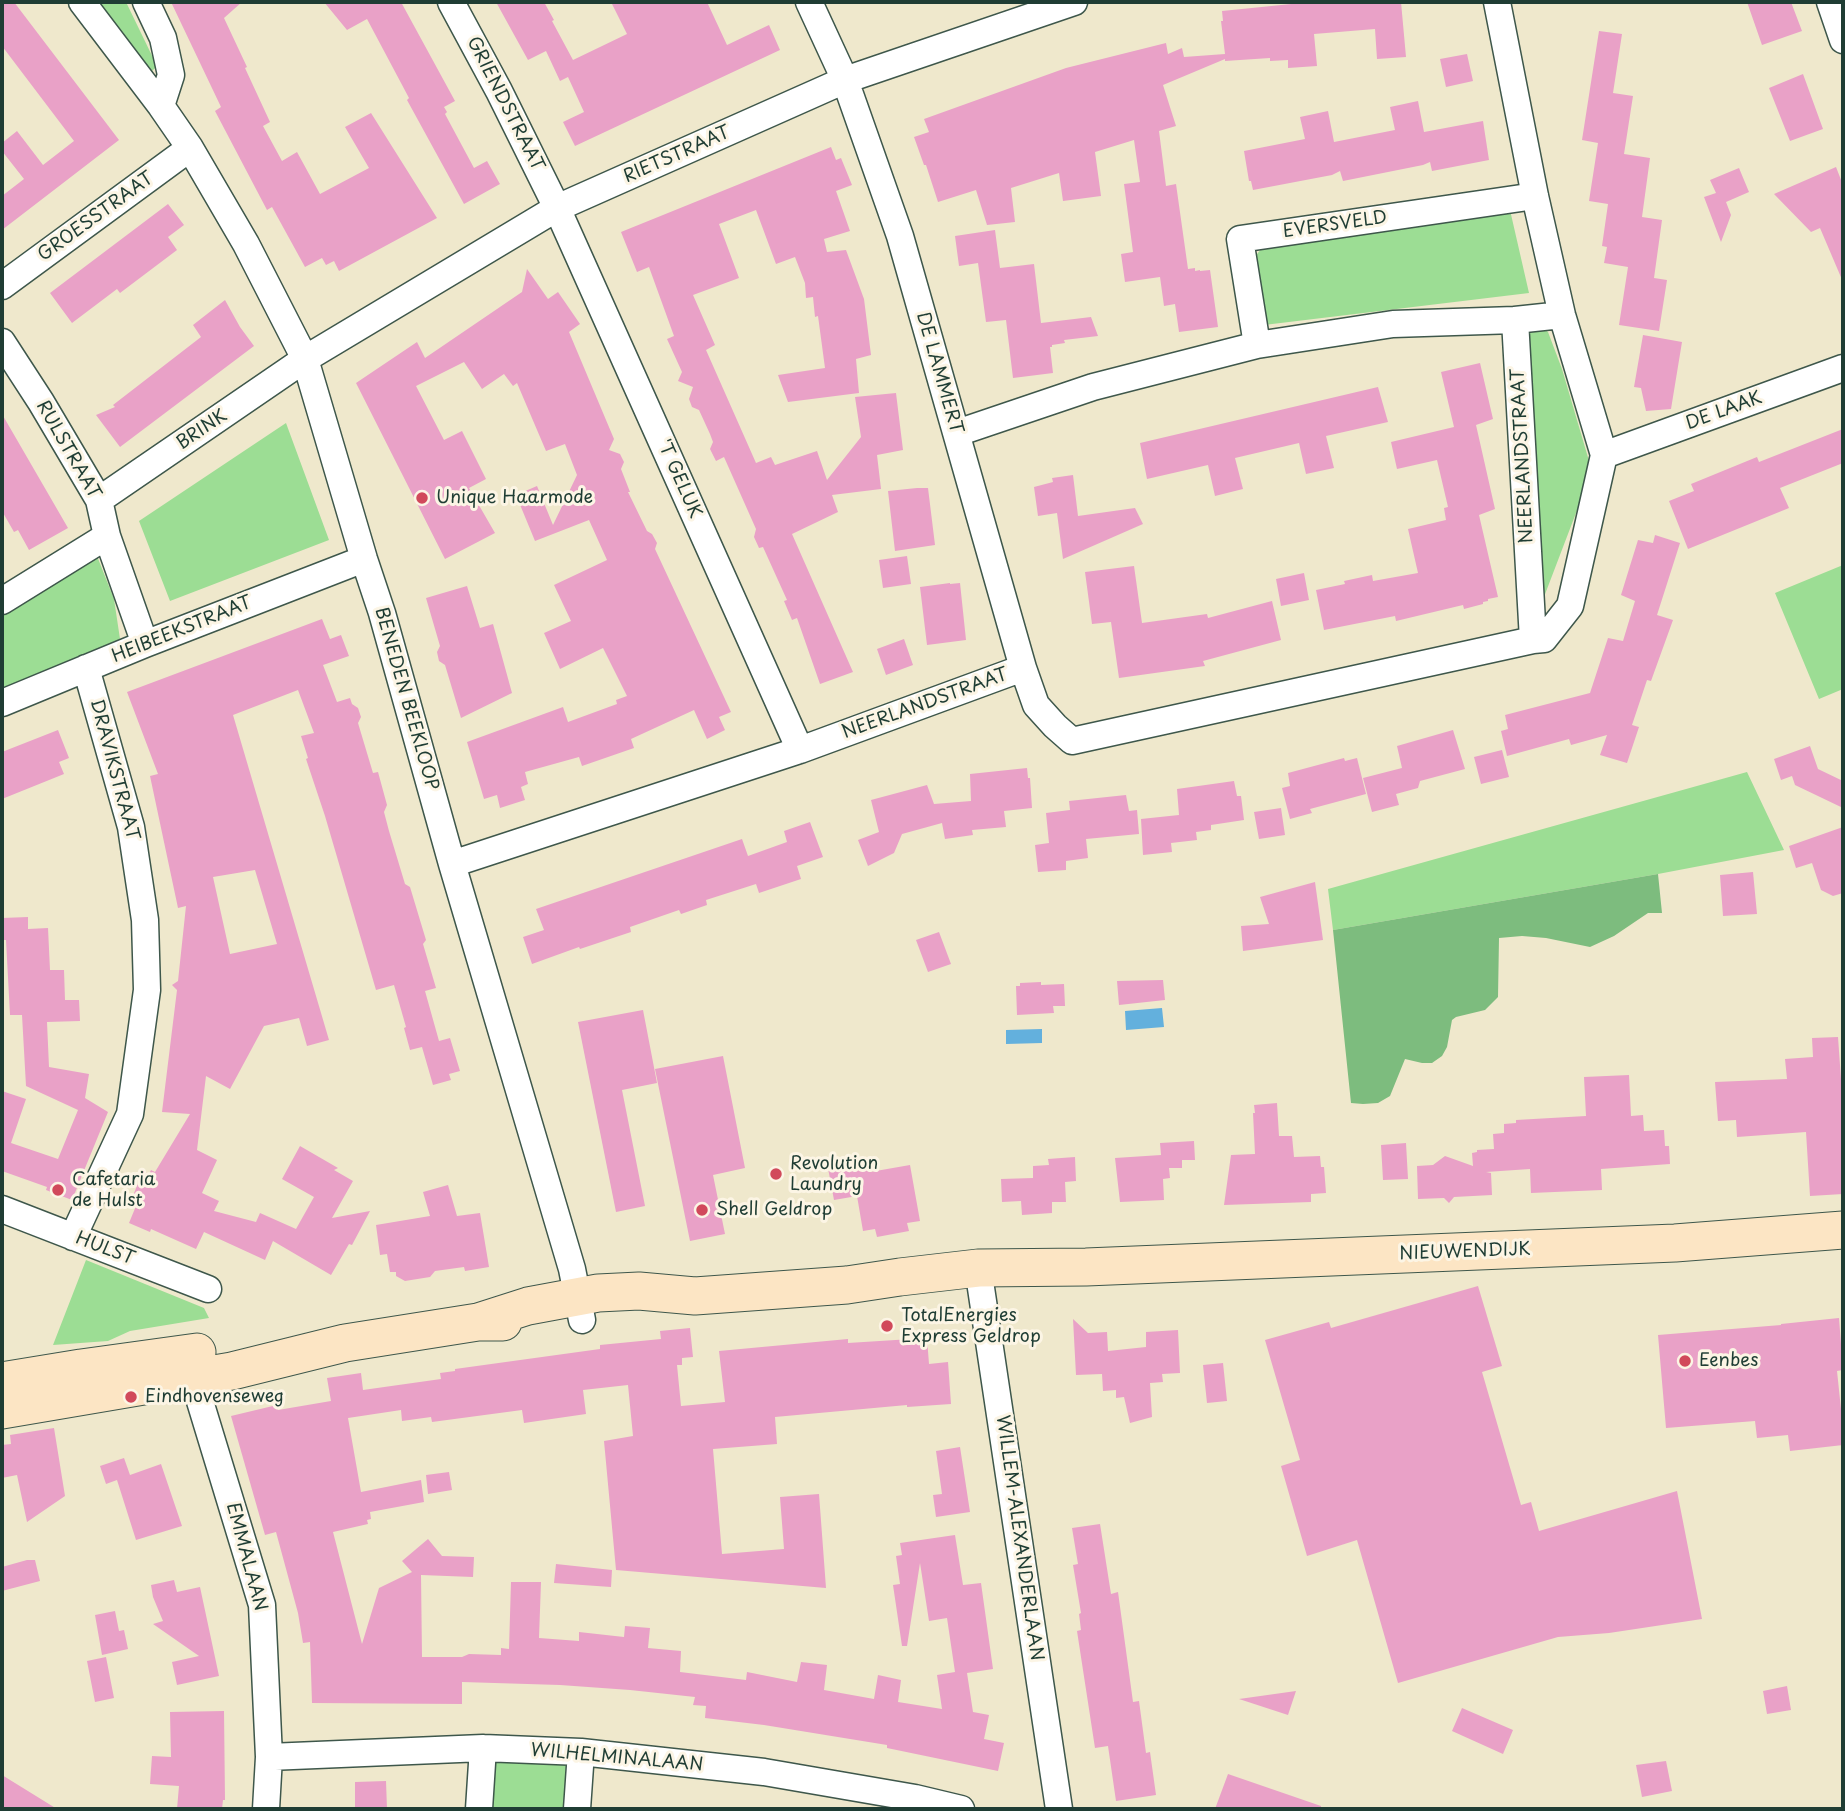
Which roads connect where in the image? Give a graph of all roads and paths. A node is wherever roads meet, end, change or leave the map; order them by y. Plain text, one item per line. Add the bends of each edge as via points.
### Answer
1 (82, 2) edge
2 (146, 2) edge
3 (451, 2) edge
4 (808, 2) edge
5 (1074, 2) edge
6 (1497, 2) edge
7 (1830, 2) edge
8 (1843, 40) edge
9 (845, 80) junction
10 (162, 106) junction
11 (190, 148) junction
12 (1535, 196) junction
13 (557, 208) junction
14 (2, 286) edge
15 (1562, 315) junction
16 (1515, 320) junction
17 (2, 342) edge
18 (1257, 345) junction
19 (305, 359) junction
20 (1843, 368) edge
21 (957, 433) junction
22 (1604, 455) junction
23 (99, 500) junction
24 (107, 536) junction
25 (363, 559) junction
26 (2, 600) edge
27 (1533, 639) junction
28 (145, 644) junction
29 (86, 668) junction
30 (1023, 668) junction
31 (2, 704) edge
32 (800, 750) junction
33 (452, 864) junction
34 (2, 1209) edge
35 (1843, 1230) edge
36 (73, 1237) junction
37 (980, 1278) junction
38 (208, 1289) dead end
39 (580, 1308) junction
40 (188, 1366) junction
41 (2, 1381) edge
42 (2, 1410) edge
43 (483, 1748) junction
44 (581, 1752) junction
45 (269, 1757) junction
46 (266, 1809) edge
47 (479, 1809) edge
48 (577, 1809) edge
49 (961, 1809) edge
50 (1059, 1809) edge

1 - 10 street, BENEDEN BEEKLOOP
2 - 10 street via 163,38 171,75
3 - 13 street, GRIENDSTRAAT
4 - 9 street, DE LAMMERT
5 - 9 street, RIETSTRAAT
6 - 12 street, NEERLANDSTRAAT
7 - 8 street
9 - 13 street, RIETSTRAAT
9 - 21 street, DE LAMMERT via 900,236
10 - 11 street, BENEDEN BEEKLOOP
11 - 14 street, GROESSTRAAT
11 - 19 street, BENEDEN BEEKLOOP
12 - 15 street, NEERLANDSTRAAT
12 - 18 street, EVERSVELD via 1240,239
13 - 19 street, RIETSTRAAT
13 - 32 street, 'T GELUK
15 - 16 street
15 - 22 street, NEERLANDSTRAAT
16 - 18 street via 1393,324
16 - 27 street, NEERLANDSTRAAT
17 - 23 street, RULSTRAAT
18 - 21 street via 1093,387
19 - 23 street, BRINK
19 - 25 street, BENEDEN BEEKLOOP
20 - 22 street, DE LAAK
21 - 30 street, DE LAMMERT
22 - 27 street, NEERLANDSTRAAT via 1570,606 1544,639
23 - 24 street, RULSTRAAT
24 - 26 street
24 - 28 street, RULSTRAAT
25 - 28 street, HEIBEEKSTRAAT
25 - 33 street, BENEDEN BEEKLOOP
27 - 30 street, NEERLANDSTRAAT via 1072,741 1036,705
28 - 29 street, HEIBEEKSTRAAT
29 - 31 street, HEIBEEKSTRAAT
29 - 36 street, DRAVIKSTRAAT via 131,827 145,920 147,990 130,1114
30 - 32 street, NEERLANDSTRAAT
32 - 33 street, NEERLANDSTRAAT
33 - 39 street, BENEDEN BEEKLOOP
34 - 36 street, HULST
35 - 37 main road, NIEUWENDIJK via 1661,1244 1086,1267
36 - 38 street, HULST
37 - 39 main road via 900,1277 695,1296 642,1309
37 - 50 street, WILLEM-ALEXANDERLAAN
39 - 40 main road via 345,1343 232,1371
40 - 41 main road via 81,1368
40 - 42 main road
40 - 45 street, EMMALAAN via 262,1605
43 - 44 street, WILHELMINALAAN
43 - 45 street, WILHELMINALAAN
43 - 47 street
44 - 48 street
44 - 49 street, WILHELMINALAAN via 764,1772
45 - 46 street, EMMALAAN

